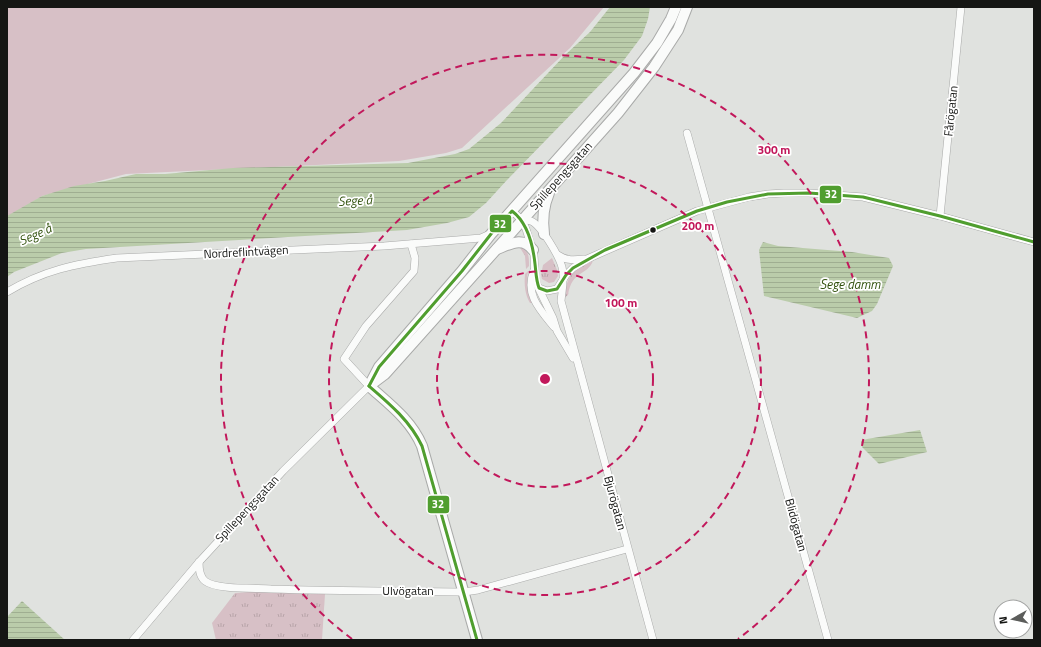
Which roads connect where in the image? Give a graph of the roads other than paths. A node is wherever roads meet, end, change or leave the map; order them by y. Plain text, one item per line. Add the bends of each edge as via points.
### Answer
1 (676, 7) edge
2 (687, 7) edge
3 (962, 7) edge
4 (687, 133) dead end
5 (553, 185) junction
6 (707, 207) junction
7 (512, 211) junction
8 (940, 216) junction
9 (522, 220) junction
10 (491, 234) junction
11 (544, 234) junction
12 (1034, 242) edge
13 (411, 244) junction
14 (496, 250) junction
15 (533, 250) junction
16 (558, 255) junction
17 (587, 259) junction
18 (535, 266) junction
19 (562, 282) junction
20 (539, 288) junction
21 (7, 292) edge
22 (557, 331) junction
23 (578, 367) junction
24 (369, 386) junction
25 (627, 549) junction
26 (199, 562) junction
27 (464, 592) junction
28 (133, 640) edge
29 (477, 640) edge
30 (653, 640) edge
31 (828, 640) edge

1 - 7 street, Spillepengsgatan via 657,43 634,73
2 - 5 street, Spillepengsgatan via 678,30 654,66 601,132
3 - 8 street, Fårögatan
4 - 6 street, Blidögatan
5 - 9 street, Spillepengsgatan
5 - 11 street via 544,206
6 - 8 street via 768,194 810,193 863,197
6 - 17 street
6 - 31 street, Blidögatan
7 - 9 street, Bjurögatan
7 - 10 street, Spillepengsgatan
8 - 12 street
9 - 11 street, Bjurögatan via 534,222
9 - 14 street, Spillepengsgatan
9 - 15 street, Bjurögatan
10 - 13 street, Nordreflintvägen via 481,238
10 - 24 street, Spillepengsgatan via 378,367
11 - 16 street, Bjurögatan
13 - 21 street, Nordreflintvägen via 117,258 48,272
13 - 24 street via 416,258 414,271 366,326 344,359
14 - 15 street via 516,242 525,243
14 - 24 street, Spillepengsgatan via 385,374
15 - 18 street, Bjurögatan
16 - 17 street via 574,260
16 - 19 street, Bjurögatan via 562,267
17 - 19 street via 573,268
18 - 20 street, Bjurögatan
18 - 22 street, Bjurögatan via 530,282 533,299
19 - 20 street via 558,289 553,291
19 - 23 street, Bjurögatan via 561,301
20 - 22 street, Bjurögatan
22 - 23 street, Bjurögatan
23 - 25 street, Bjurögatan
24 - 26 street, Spillepengsgatan via 283,471
24 - 27 street via 398,411 417,435
25 - 27 street, Ulvögatan
25 - 30 street, Bjurögatan
26 - 27 street, Ulvögatan via 200,573 205,581 227,587
26 - 28 street, Spillepengsgatan
27 - 29 street

